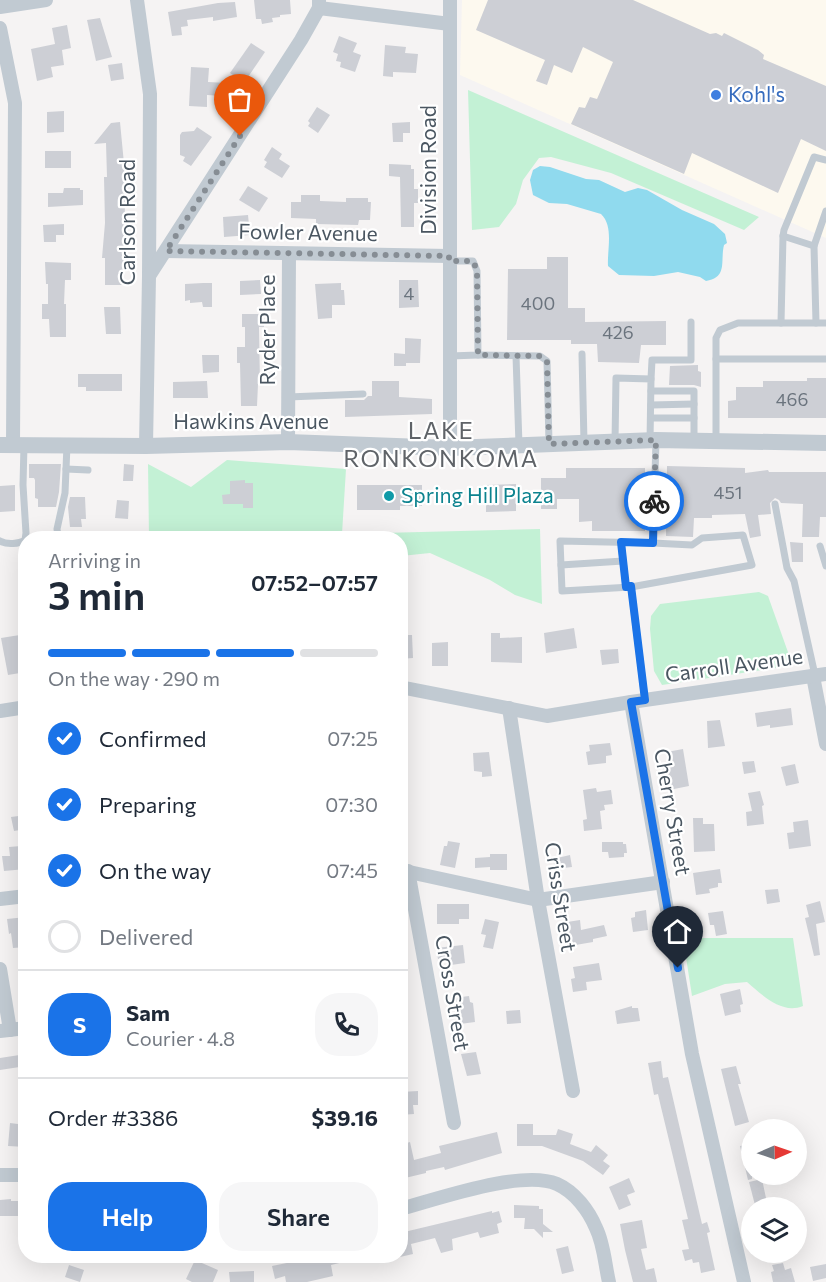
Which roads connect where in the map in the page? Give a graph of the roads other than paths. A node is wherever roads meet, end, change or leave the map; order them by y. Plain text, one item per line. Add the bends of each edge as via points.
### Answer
1 (46, 0) edge
2 (137, 0) edge
3 (450, 0) edge
4 (319, 4) edge
5 (0, 8) edge
6 (450, 24) junction
7 (0, 28) edge
8 (826, 160) edge
9 (826, 212) edge
10 (783, 236) junction
11 (814, 246) junction
12 (166, 251) junction
13 (289, 254) junction
14 (449, 258) junction
15 (149, 276) junction
16 (691, 322) dead end
17 (781, 323) junction
18 (816, 323) junction
19 (826, 323) edge
20 (582, 354) dead end
21 (478, 355) junction
22 (450, 356) junction
23 (516, 356) junction
24 (716, 359) junction
25 (826, 359) edge
26 (651, 379) junction
27 (651, 391) junction
28 (363, 394) dead end
29 (288, 397) junction
30 (694, 404) junction
31 (651, 405) junction
32 (651, 418) junction
33 (694, 418) junction
34 (653, 440) junction
35 (694, 441) junction
36 (716, 441) junction
37 (288, 442) junction
38 (615, 442) junction
39 (584, 443) junction
40 (826, 443) edge
41 (549, 444) junction
42 (12, 445) edge
43 (67, 445) junction
44 (519, 445) junction
45 (146, 446) junction
46 (450, 448) junction
47 (66, 469) junction
48 (87, 470) dead end
49 (775, 504) dead end
50 (27, 531) edge
51 (57, 531) edge
52 (0, 541) edge
53 (18, 542) edge
54 (621, 542) junction
55 (653, 543) junction
56 (820, 546) dead end
57 (623, 561) junction
58 (561, 565) junction
59 (826, 566) edge
60 (629, 587) junction
61 (818, 675) edge
62 (408, 689) edge
63 (645, 700) junction
64 (631, 702) junction
65 (18, 708) edge
66 (509, 708) junction
67 (0, 711) edge
68 (826, 744) edge
69 (408, 871) edge
70 (663, 882) junction
71 (408, 890) edge
72 (18, 897) edge
73 (0, 899) edge
74 (538, 900) junction
75 (0, 969) edge
76 (5, 1031) edge
77 (573, 1091) dead end
78 (454, 1123) dead end
79 (0, 1175) edge
80 (18, 1175) edge
81 (408, 1207) edge
82 (609, 1282) edge
83 (744, 1282) edge

1 - 5 street
2 - 15 street, Carlson Road via 150,94
3 - 6 street, Division Road
4 - 6 street
4 - 12 street
6 - 14 street, Division Road
7 - 42 street via 15,103
8 - 10 lane via 814,157
9 - 11 lane
10 - 11 lane
10 - 17 lane
11 - 18 lane
12 - 13 street, Fowler Avenue
12 - 15 street
13 - 14 street, Fowler Avenue
13 - 29 street, Ryder Place
14 - 21 lane via 473,261 477,270
14 - 22 street, Division Road
15 - 45 street, Carlson Road
16 - 26 lane via 691,360 652,360
17 - 18 lane
17 - 24 lane via 738,323 720,330
18 - 19 lane
20 - 39 lane
21 - 22 lane
21 - 23 lane
22 - 46 street, Division Road
23 - 41 lane via 540,356 547,361
23 - 44 lane
24 - 25 lane
24 - 36 lane
26 - 27 lane
26 - 38 lane via 616,378
27 - 30 lane via 694,391
27 - 31 lane
28 - 29 lane
29 - 37 street, Ryder Place
30 - 31 lane
30 - 33 lane
31 - 32 lane
32 - 33 lane
32 - 34 lane
33 - 35 lane
34 - 35 street, Hawkins Avenue
34 - 38 street, Hawkins Avenue
34 - 55 lane
35 - 36 street, Hawkins Avenue
36 - 40 street, Hawkins Avenue
37 - 45 street, Hawkins Avenue
37 - 46 street, Hawkins Avenue
38 - 39 street, Hawkins Avenue
39 - 41 street, Hawkins Avenue
41 - 44 street, Hawkins Avenue
42 - 43 street, Hawkins Avenue
42 - 50 lane via 23,485
43 - 45 street, Hawkins Avenue
43 - 47 lane
44 - 46 street, Hawkins Avenue
47 - 48 lane
47 - 51 lane
49 - 61 lane via 787,568 794,581
52 - 53 lane
54 - 55 lane
54 - 57 lane
54 - 58 lane via 560,541
55 - 60 lane via 692,544 702,538 743,535 752,565
56 - 59 lane
57 - 58 lane
57 - 60 lane
58 - 60 lane via 562,591
60 - 63 lane
61 - 63 street, Carroll Avenue
61 - 68 street
62 - 66 street, Carroll Avenue
63 - 64 street, Carroll Avenue
64 - 66 street, Carroll Avenue via 547,716
64 - 70 street, Cherry Street
65 - 67 street
66 - 74 street, Criss Street
69 - 74 street
70 - 74 street
70 - 83 street, Cherry Street via 692,1053
71 - 78 street, Cross Street
72 - 73 street
74 - 77 street, Criss Street
75 - 76 street
79 - 80 street
81 - 82 street via 516,1181 557,1184 577,1199 597,1230

